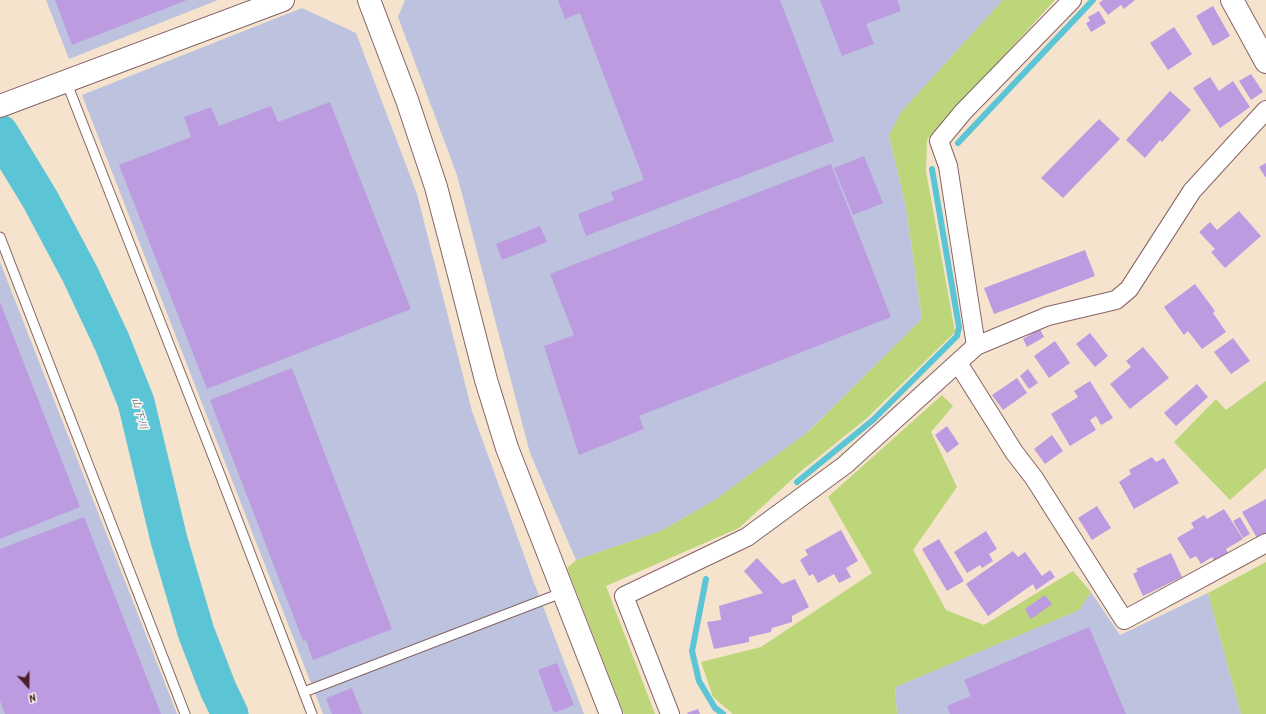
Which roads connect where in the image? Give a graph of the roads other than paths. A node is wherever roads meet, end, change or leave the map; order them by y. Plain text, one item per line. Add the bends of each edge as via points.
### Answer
1 (283, 0) edge
2 (369, 0) edge
3 (1072, 0) edge
4 (1232, 0) edge
5 (1266, 62) edge
6 (60, 83) junction
7 (0, 106) edge
8 (1266, 110) edge
9 (0, 237) edge
10 (976, 346) junction
11 (958, 363) junction
12 (1266, 543) edge
13 (564, 592) junction
14 (304, 692) junction
15 (185, 714) edge
16 (312, 714) edge
17 (611, 714) edge
18 (670, 714) edge

1 - 6 street
2 - 13 street via 407,100 436,187 486,380 507,448
3 - 10 street via 963,112 939,141 948,166
4 - 5 street
6 - 7 street
6 - 14 lane via 221,477
8 - 10 street via 1192,191 1129,289 1116,300 1048,316
9 - 15 lane
10 - 11 street
11 - 12 street via 1124,620
11 - 18 street via 845,465 748,537 624,596
13 - 14 lane
13 - 17 street
14 - 16 lane

